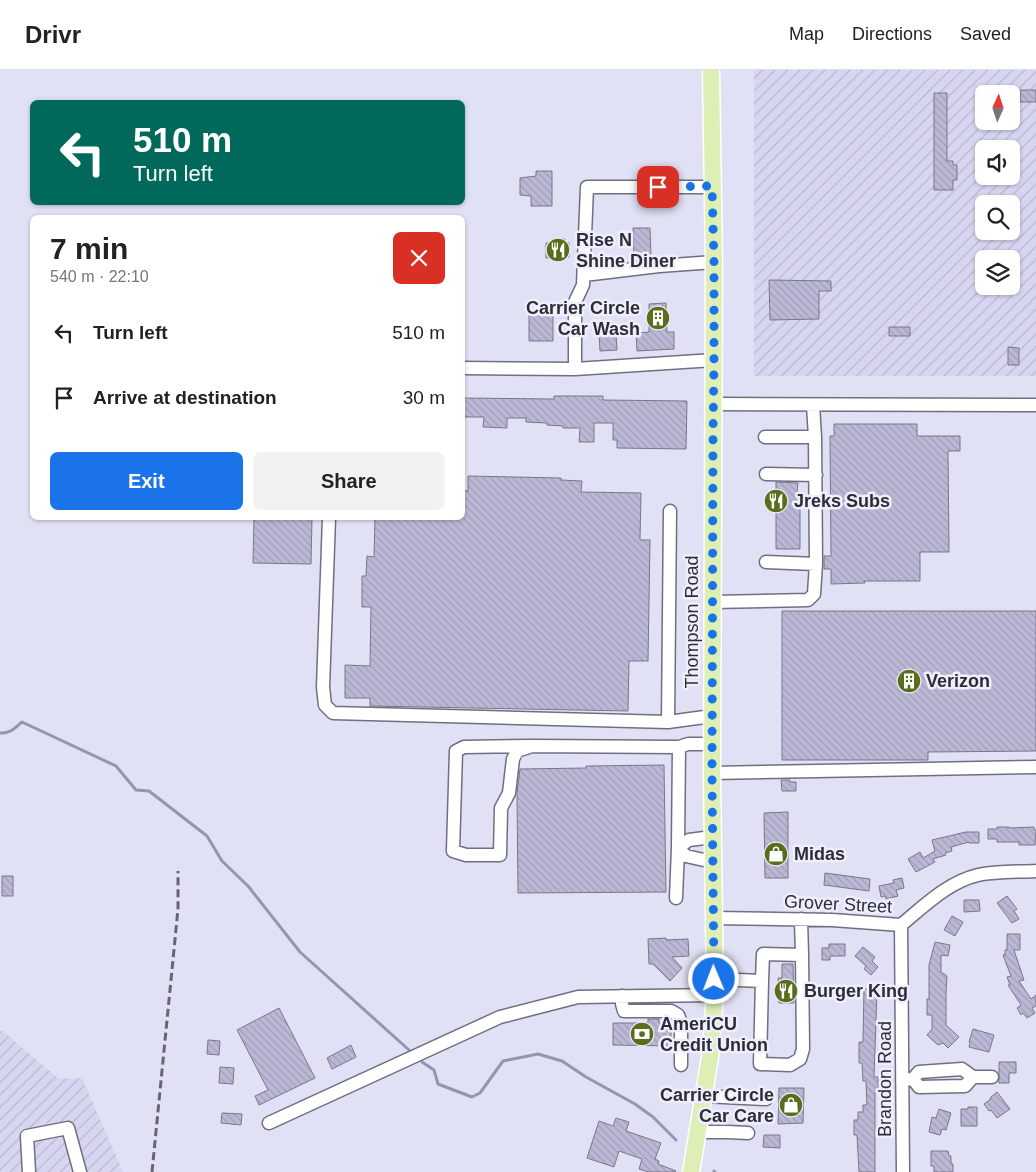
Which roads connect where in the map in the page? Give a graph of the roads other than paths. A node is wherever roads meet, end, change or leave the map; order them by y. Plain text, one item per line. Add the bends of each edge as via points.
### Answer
1 (711, 70) edge
2 (712, 186) junction
3 (714, 262) junction
4 (584, 275) junction
5 (714, 360) junction
6 (465, 368) edge
7 (575, 369) junction
8 (714, 404) junction
9 (813, 405) junction
10 (1036, 405) edge
11 (766, 437) dead end
12 (815, 437) junction
13 (766, 474) dead end
14 (816, 475) junction
15 (670, 511) dead end
16 (329, 520) edge
17 (766, 562) dead end
18 (816, 564) junction
19 (712, 602) junction
20 (712, 716) junction
21 (668, 722) junction
22 (712, 744) junction
23 (532, 746) junction
24 (679, 747) junction
25 (1036, 767) edge
26 (712, 773) junction
27 (712, 837) junction
28 (678, 848) junction
29 (713, 862) junction
30 (1036, 871) edge
31 (676, 898) dead end
32 (713, 918) junction
33 (801, 919) junction
34 (901, 925) junction
35 (802, 955) junction
36 (762, 981) junction
37 (715, 987) junction
38 (622, 996) junction
39 (682, 1065) dead end
40 (992, 1077) dead end
41 (908, 1080) junction
42 (704, 1096) junction
43 (766, 1099) dead end
44 (269, 1124) dead end
45 (698, 1132) junction
46 (748, 1133) dead end
47 (28, 1172) edge
48 (80, 1172) edge
49 (691, 1172) edge
50 (903, 1172) edge

1 - 2 main road, Thompson Road
2 - 3 main road, Thompson Road
2 - 4 street via 587,187
3 - 4 street
3 - 5 main road, Thompson Road
4 - 7 street via 576,302
5 - 7 street
5 - 8 main road, Thompson Road
6 - 7 street
8 - 9 street
8 - 19 main road, Thompson Road
9 - 10 street
9 - 12 street
11 - 12 street
12 - 14 street
13 - 14 street
14 - 18 street
15 - 21 street
16 - 21 street via 323,687 325,705 333,713
17 - 18 street
18 - 19 street via 814,594 808,600
19 - 20 main road, Thompson Road
20 - 21 street
20 - 22 main road, Thompson Road
22 - 24 street
22 - 26 main road, Thompson Road
23 - 23 street via 517,751 513,759 509,793 501,808 500,855 466,855 453,851 456,751 464,747
23 - 24 street
24 - 28 street
25 - 26 street
26 - 27 main road, Thompson Road
27 - 28 street via 689,840
27 - 29 main road, Thompson Road
28 - 29 street via 686,856
28 - 31 street
29 - 32 main road, Thompson Road
30 - 34 street, Grover Street via 989,873 955,884
32 - 33 street, Grover Street
32 - 37 main road, Thompson Road
33 - 34 street, Grover Street
33 - 35 street
34 - 41 street, Brandon Road
35 - 36 street via 763,954
35 - 36 street via 803,1049 800,1059 790,1065 760,1064
36 - 37 street
37 - 38 street
37 - 42 main road, Thompson Road
38 - 39 street via 624,1011 678,1015
38 - 44 street via 578,997 500,1017
40 - 41 street via 973,1077 962,1070 919,1072
41 - 50 street, Brandon Road
42 - 43 street
42 - 45 main road, Thompson Road
45 - 46 street
45 - 49 main road, Thompson Road
47 - 48 street via 27,1136 68,1128

